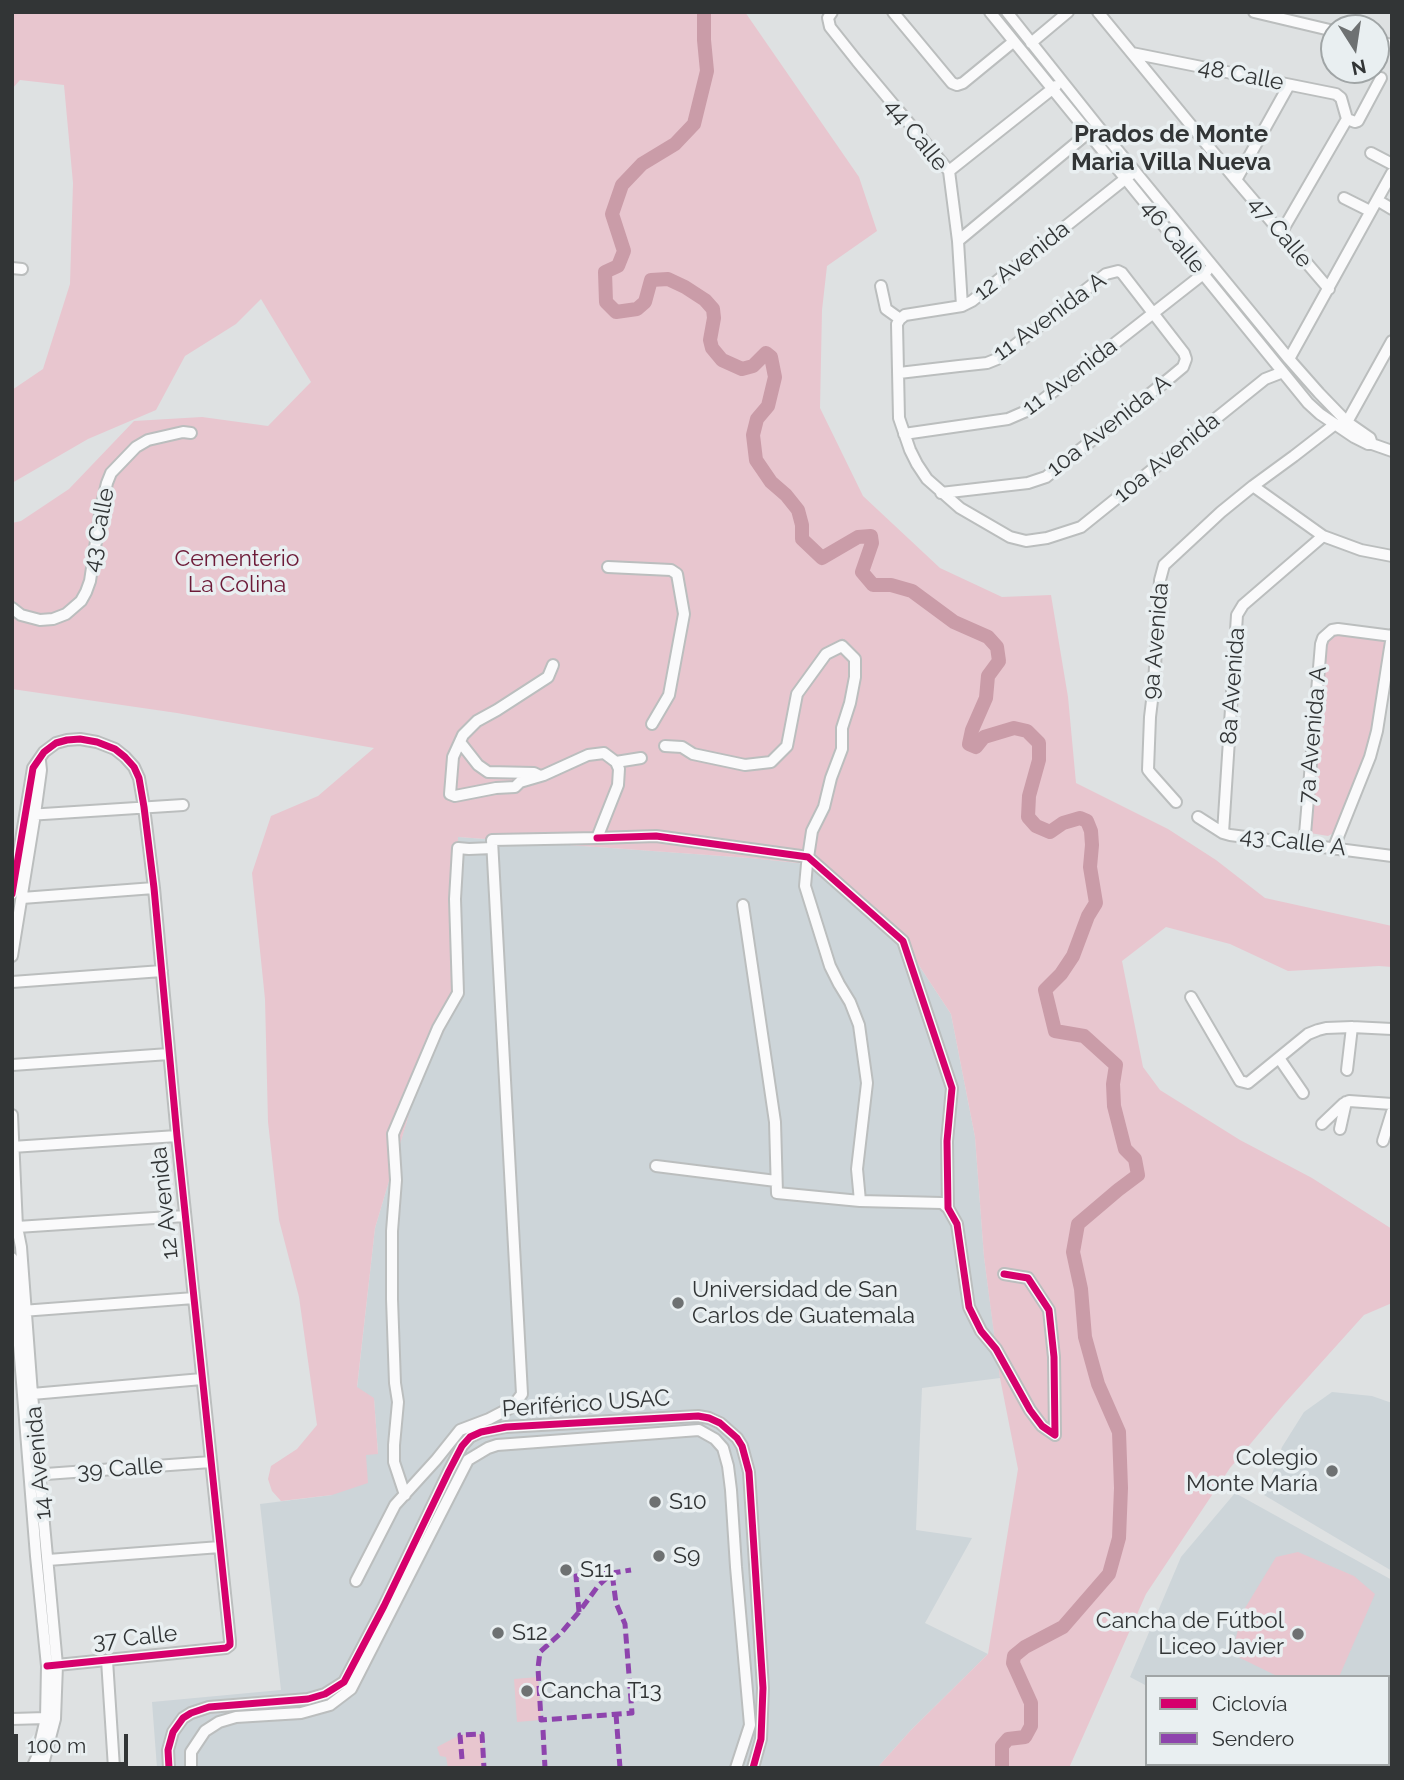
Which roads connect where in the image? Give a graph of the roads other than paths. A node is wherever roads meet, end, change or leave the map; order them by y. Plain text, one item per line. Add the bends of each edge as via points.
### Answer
1 (893, 12) edge
2 (990, 12) edge
3 (1007, 12) edge
4 (1068, 12) edge
5 (1097, 12) edge
6 (1255, 12) edge
7 (830, 18) edge
8 (1320, 28) edge
9 (1013, 42) junction
10 (1031, 43) junction
11 (1132, 53) junction
12 (1378, 84) edge
13 (1057, 85) junction
14 (1289, 85) junction
15 (1347, 119) junction
16 (1088, 134) junction
17 (1371, 153) dead end
18 (1392, 164) edge
19 (949, 171) junction
20 (1135, 171) junction
21 (1392, 173) edge
22 (1126, 179) junction
23 (1236, 180) junction
24 (1345, 198) dead end
25 (1377, 200) junction
26 (1392, 209) edge
27 (1370, 211) junction
28 (1280, 233) junction
29 (958, 241) junction
30 (1212, 266) junction
31 (1203, 274) junction
32 (881, 286) dead end
33 (1329, 289) junction
34 (962, 306) junction
35 (1152, 314) junction
36 (899, 322) junction
37 (1392, 341) edge
38 (1271, 357) junction
39 (1387, 357) edge
40 (1289, 359) junction
41 (1283, 372) junction
42 (899, 373) junction
43 (1265, 379) junction
44 (1334, 425) junction
45 (1348, 427) junction
46 (191, 433) dead end
47 (904, 434) junction
48 (1392, 451) edge
49 (1253, 485) junction
50 (941, 493) junction
51 (1323, 536) junction
52 (1392, 556) edge
53 (608, 567) dead end
54 (12, 608) edge
55 (1392, 635) edge
56 (553, 666) dead end
57 (652, 724) dead end
58 (460, 742) junction
59 (665, 746) dead end
60 (641, 758) dead end
61 (616, 762) junction
62 (541, 776) junction
63 (1176, 802) dead end
64 (183, 805) dead end
65 (144, 807) junction
66 (30, 815) junction
67 (1198, 817) dead end
68 (1223, 833) junction
69 (597, 838) junction
70 (1304, 846) junction
71 (1334, 847) junction
72 (492, 848) junction
73 (1392, 856) edge
74 (808, 857) junction
75 (154, 888) junction
76 (17, 896) edge
77 (743, 905) dead end
78 (12, 956) edge
79 (162, 971) junction
80 (12, 982) edge
81 (1191, 997) dead end
82 (1352, 1027) junction
83 (1392, 1029) edge
84 (169, 1054) junction
85 (1279, 1058) junction
86 (12, 1065) edge
87 (1347, 1070) dead end
88 (1303, 1093) dead end
89 (1346, 1102) junction
90 (1392, 1104) edge
91 (1392, 1112) edge
92 (12, 1115) edge
93 (1322, 1124) dead end
94 (1340, 1129) dead end
95 (177, 1136) junction
96 (1383, 1141) dead end
97 (13, 1147) edge
98 (656, 1166) dead end
99 (776, 1181) junction
100 (860, 1200) junction
101 (948, 1208) junction
102 (186, 1216) junction
103 (17, 1227) junction
104 (12, 1258) edge
105 (1004, 1274) dead end
106 (194, 1298) junction
107 (21, 1311) junction
108 (202, 1379) junction
109 (32, 1394) junction
110 (587, 1423) junction
111 (539, 1425) junction
112 (622, 1436) junction
113 (497, 1445) junction
114 (211, 1462) junction
115 (35, 1475) junction
116 (405, 1495) junction
117 (220, 1547) junction
118 (48, 1560) junction
119 (736, 1567) junction
120 (356, 1581) dead end
121 (757, 1599) junction
122 (226, 1648) joint
123 (107, 1660) junction
124 (52, 1665) junction
125 (762, 1688) junction
126 (749, 1715) junction
127 (46, 1717) junction
128 (12, 1719) edge
129 (32, 1768) edge
130 (41, 1768) edge
131 (114, 1768) edge
132 (169, 1768) edge
133 (191, 1768) edge
134 (736, 1768) edge
135 (753, 1768) edge

1 - 9 street via 957,85
2 - 9 street, 46 Calle
3 - 10 street, 46 Calle
4 - 10 street
5 - 11 street, 47 Calle
6 - 8 street
7 - 19 street, 44 Calle via 857,61
9 - 13 street, 46 Calle
10 - 13 street, 46 Calle
11 - 14 street, 48 Calle
11 - 23 street, 47 Calle
12 - 15 street via 1358,121
13 - 16 street, 46 Calle
13 - 19 street
13 - 20 street, 46 Calle
14 - 15 street, 48 Calle via 1336,94
14 - 23 street
15 - 28 street
16 - 22 street, 46 Calle
16 - 29 street
17 - 18 street
19 - 29 street, 44 Calle
20 - 22 street, 12 Avenida
20 - 30 street, 46 Calle
21 - 25 street
22 - 31 street, 46 Calle
22 - 34 street, 12 Avenida
23 - 28 street, 47 Calle
24 - 27 street
25 - 26 street
25 - 27 street
27 - 33 street
28 - 33 street, 47 Calle
29 - 34 street, 44 Calle
30 - 31 street, 11 Avenida
30 - 40 street, 46 Calle
31 - 35 street, 11 Avenida
31 - 38 street, 46 Calle
32 - 36 street via 886,309
33 - 40 street
34 - 36 street, 12 Avenida via 905,315
35 - 42 street, 11 Avenida A via 1118,271 1107,274 997,359
35 - 47 street, 11 Avenida via 1031,410 1008,419
35 - 50 street, 10a Avenida A via 1184,353 1183,367 1046,477
36 - 42 street
37 - 39 street
38 - 41 street, 46 Calle
38 - 43 street
39 - 45 street
40 - 45 street, 46 Calle
41 - 43 street, 10a Avenida
41 - 44 street, 46 Calle
42 - 47 street
43 - 50 street, 10a Avenida via 1081,527 1026,541 972,517
44 - 45 street, 46 Calle
44 - 49 street, 9a Avenida
45 - 48 street, 46 Calle via 1363,442
46 - 54 street, 43 Calle via 148,440 111,473 90,581 81,601 52,619 21,615
47 - 50 street via 917,464
49 - 51 street
49 - 63 street, 9a Avenida via 1164,565 1160,580 1149,770
51 - 52 street
51 - 68 street, 8a Avenida via 1237,615
53 - 57 street via 677,574 684,614 668,695
55 - 70 street, 7a Avenida A via 1351,629 1332,630 1323,638
55 - 71 street via 1370,757
56 - 58 street via 548,677 477,721
58 - 62 street via 488,772
58 - 62 street via 453,757 450,794 515,788
59 - 74 street via 745,765 771,762 787,746 797,694 826,654 842,646 855,659 856,677 842,729 842,749
60 - 61 street
61 - 62 street via 604,753 588,755
61 - 69 street via 618,785
64 - 65 street
65 - 66 street
65 - 66 street, 12 Avenida via 139,778 125,757 97,742 67,740 50,746 33,768
65 - 75 street, 12 Avenida
66 - 76 street
67 - 68 street, 43 Calle A
68 - 70 street, 43 Calle A
69 - 72 street via 492,840
69 - 74 street via 656,836
70 - 71 street, 43 Calle A
71 - 73 street, 43 Calle A
72 - 116 street via 458,848 457,993 393,1134 392,1298 398,1402 394,1462
72 - 116 street via 522,1394 512,1406 460,1430
74 - 100 street via 805,886 822,944 859,1025 867,1083 856,1169
74 - 101 street via 903,941 952,1088
75 - 76 street
75 - 79 street, 12 Avenida
76 - 78 street
77 - 99 street via 775,1122
79 - 80 street
79 - 84 street, 12 Avenida
81 - 85 street via 1240,1082 1248,1083
82 - 83 street
82 - 85 street via 1308,1034
82 - 87 street
84 - 86 street
84 - 95 street, 12 Avenida
85 - 88 street
89 - 90 street
89 - 93 street
89 - 94 street
91 - 96 street
92 - 97 street, 14 Avenida
95 - 97 street
95 - 102 street, 12 Avenida
97 - 103 street, 14 Avenida
98 - 99 street
99 - 100 street via 778,1193
100 - 101 street via 942,1203
101 - 105 street via 957,1224 968,1307 1030,1409 1055,1435 1049,1310 1028,1278
102 - 103 street
102 - 106 street, 12 Avenida
103 - 107 street, 14 Avenida
104 - 107 street, 14 Avenida
106 - 107 street
106 - 108 street, 12 Avenida
107 - 109 street, 14 Avenida
107 - 115 street, 14 Avenida
108 - 109 street
108 - 114 street, 12 Avenida
109 - 115 street, 14 Avenida
110 - 111 street, Periférico USAC
110 - 112 street
110 - 121 street, Periférico USAC via 698,1416 720,1423 737,1438 749,1472
111 - 113 street
111 - 132 street, Periférico USAC via 481,1432 462,1446 344,1682 308,1699 209,1707 191,1713 173,1732
112 - 113 street, Periférico USAC
112 - 119 street, Periférico USAC via 699,1430 720,1443 728,1466
113 - 133 street, Periférico USAC via 468,1460 351,1689 330,1705 301,1713 219,1722 205,1731 191,1752
114 - 115 street, 39 Calle
114 - 117 street, 12 Avenida
115 - 118 street, 14 Avenida
115 - 124 street, 14 Avenida
116 - 120 street via 395,1505
117 - 118 street
117 - 122 street, 12 Avenida via 230,1641
118 - 124 street, 14 Avenida
119 - 121 street
119 - 126 street, Periférico USAC
121 - 125 street, Periférico USAC
122 - 123 street, 37 Calle
123 - 124 street, 37 Calle
123 - 131 street
124 - 127 street, 14 Avenida
124 - 130 street, 14 Avenida via 55,1718
125 - 126 street
125 - 135 street, Periférico USAC via 761,1739
126 - 134 street, Periférico USAC
127 - 128 street
127 - 129 street, 14 Avenida

